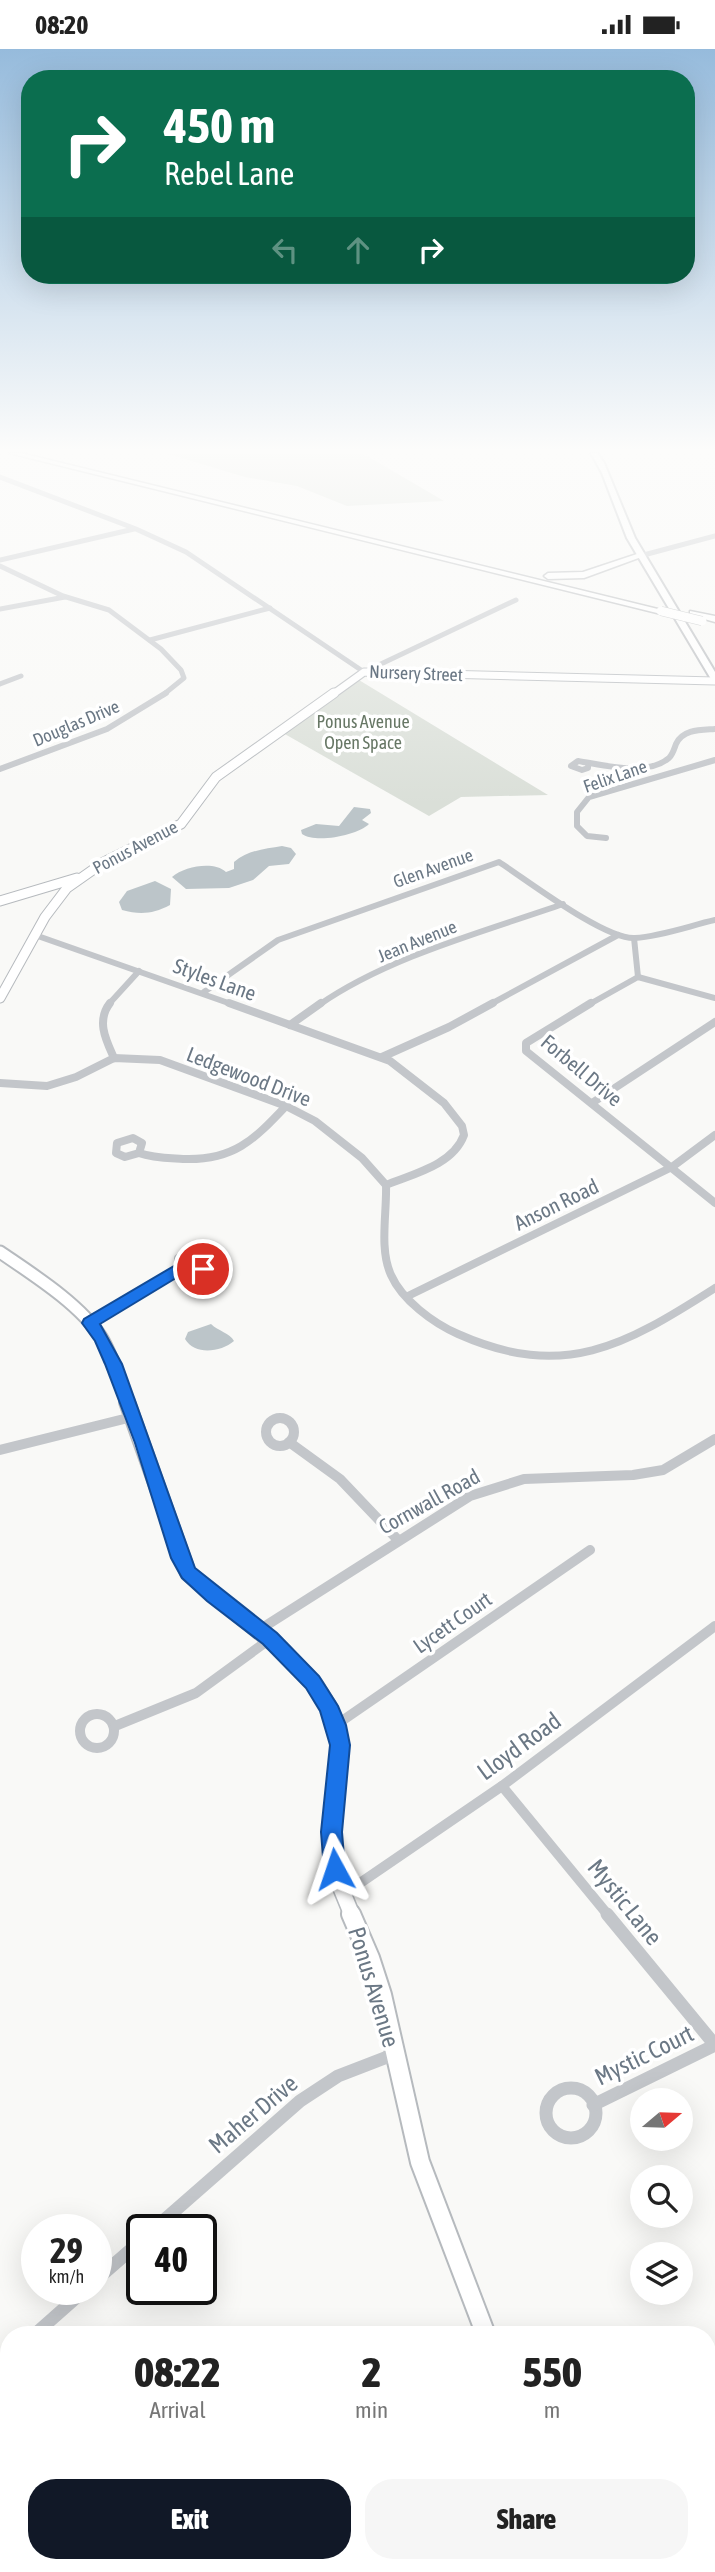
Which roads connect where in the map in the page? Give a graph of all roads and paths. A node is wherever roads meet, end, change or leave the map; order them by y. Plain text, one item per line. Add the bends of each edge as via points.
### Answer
1 (10, 571) edge
2 (214, 571) edge
3 (505, 571) edge
4 (518, 571) edge
5 (520, 571) edge
6 (598, 571) edge
7 (611, 571) edge
8 (649, 571) edge
9 (65, 597) junction
10 (516, 600) dead end
11 (638, 600) junction
12 (270, 608) junction
13 (661, 608) junction
14 (0, 609) edge
15 (715, 619) edge
16 (715, 624) edge
17 (150, 640) junction
18 (364, 672) junction
19 (22, 676) dead end
20 (715, 680) edge
21 (0, 684) edge
22 (715, 729) edge
23 (715, 760) edge
24 (588, 764) dead end
25 (0, 769) edge
26 (606, 838) dead end
27 (79, 877) junction
28 (41, 889) junction
29 (58, 900) junction
30 (0, 901) edge
31 (564, 904) junction
32 (715, 920) edge
33 (35, 935) junction
34 (618, 935) junction
35 (634, 937) junction
36 (139, 971) junction
37 (638, 977) junction
38 (204, 992) junction
39 (0, 998) edge
40 (715, 998) edge
41 (715, 1023) edge
42 (290, 1025) junction
43 (382, 1057) junction
44 (114, 1058) junction
45 (0, 1083) edge
46 (592, 1103) junction
47 (286, 1106) junction
48 (715, 1135) edge
49 (139, 1153) dead end
50 (671, 1167) junction
51 (386, 1185) junction
52 (715, 1203) edge
53 (0, 1251) edge
54 (179, 1269) dead end
55 (715, 1288) edge
56 (408, 1296) junction
57 (90, 1323) junction
58 (132, 1417) junction
59 (715, 1439) edge
60 (289, 1442) dead end
61 (0, 1450) edge
62 (398, 1539) junction
63 (590, 1550) dead end
64 (715, 1626) edge
65 (265, 1634) junction
66 (336, 1725) junction
67 (115, 1726) dead end
68 (502, 1786) junction
69 (344, 1894) junction
70 (715, 2045) edge
71 (395, 2055) junction
72 (593, 2105) dead end
73 (171, 2214) edge
74 (126, 2254) edge
75 (112, 2266) edge
76 (68, 2305) edge
77 (44, 2326) edge
78 (483, 2326) edge

1 - 9 street, Douglas Drive
2 - 12 street, Nursery Street
3 - 13 highway
4 - 11 highway
5 - 6 highway via 562,577
7 - 11 highway via 605,582 612,590
8 - 20 main road
9 - 14 street
9 - 17 street, Douglas Drive via 99,605
10 - 18 street, Ponus Avenue
11 - 13 highway
12 - 17 street
12 - 18 street, Nursery Street
13 - 15 highway, bridge
13 - 16 highway, bridge
17 - 25 street, Douglas Drive via 183,671 184,678 176,687 107,729
18 - 20 street, Nursery Street
18 - 27 street, Ponus Avenue via 216,777 185,821
19 - 21 street
22 - 24 street via 685,734 670,758 655,765
23 - 26 street, Felix Lane via 589,796 578,805 578,828 587,836
27 - 28 street
27 - 29 street, Ponus Avenue
28 - 29 street
28 - 30 street
29 - 33 street, Ponus Avenue
31 - 34 street, Glen Avenue
31 - 38 street, Glen Avenue via 499,862 278,940
31 - 42 street, Jean Avenue via 359,981
32 - 35 street, Glen Avenue
33 - 36 street, Styles Lane
33 - 39 street, Ponus Avenue
34 - 35 street, Glen Avenue
34 - 43 street via 449,1027
35 - 37 street
36 - 38 street, Styles Lane
36 - 44 street via 101,1013 99,1023
37 - 40 street
37 - 46 street, Forbell Drive via 526,1043 526,1051
38 - 42 street, Styles Lane
41 - 46 street
42 - 43 street, Styles Lane
43 - 51 street, Styles Lane via 410,1074 464,1128 452,1154
44 - 45 street, Ledgewood Drive via 47,1086
44 - 47 street, Ledgewood Drive via 160,1060
46 - 50 street, Forbell Drive
47 - 49 street via 230,1155 209,1160
47 - 51 street, Ledgewood Drive via 332,1133
48 - 50 street, Anson Road
50 - 52 street, Forbell Drive
50 - 56 street, Anson Road
51 - 56 street via 387,1255 391,1275
53 - 57 street, Ponus Avenue
54 - 57 street
55 - 56 street via 628,1338 553,1359 468,1340 434,1322
57 - 58 street, Ponus Avenue via 102,1339
58 - 61 street
58 - 65 street, Ponus Avenue via 188,1573
59 - 62 street, Cornwall Road via 663,1470 524,1479 495,1486
60 - 62 street via 329,1469
62 - 65 street, Cornwall Road
63 - 66 street, Lycett Court
64 - 68 street, Lloyd Road
65 - 66 street, Ponus Avenue via 313,1682
65 - 67 street, Cornwall Road via 196,1693
66 - 69 street, Ponus Avenue via 340,1766 332,1854
68 - 69 street, Lloyd Road
68 - 70 street, Mystic Lane
69 - 71 street, Ponus Avenue via 374,1969
70 - 72 street, Mystic Court
71 - 73 street, Maher Drive via 338,2076 300,2101
71 - 78 street, Ponus Avenue via 419,2161
74 - 75 street
76 - 77 street

